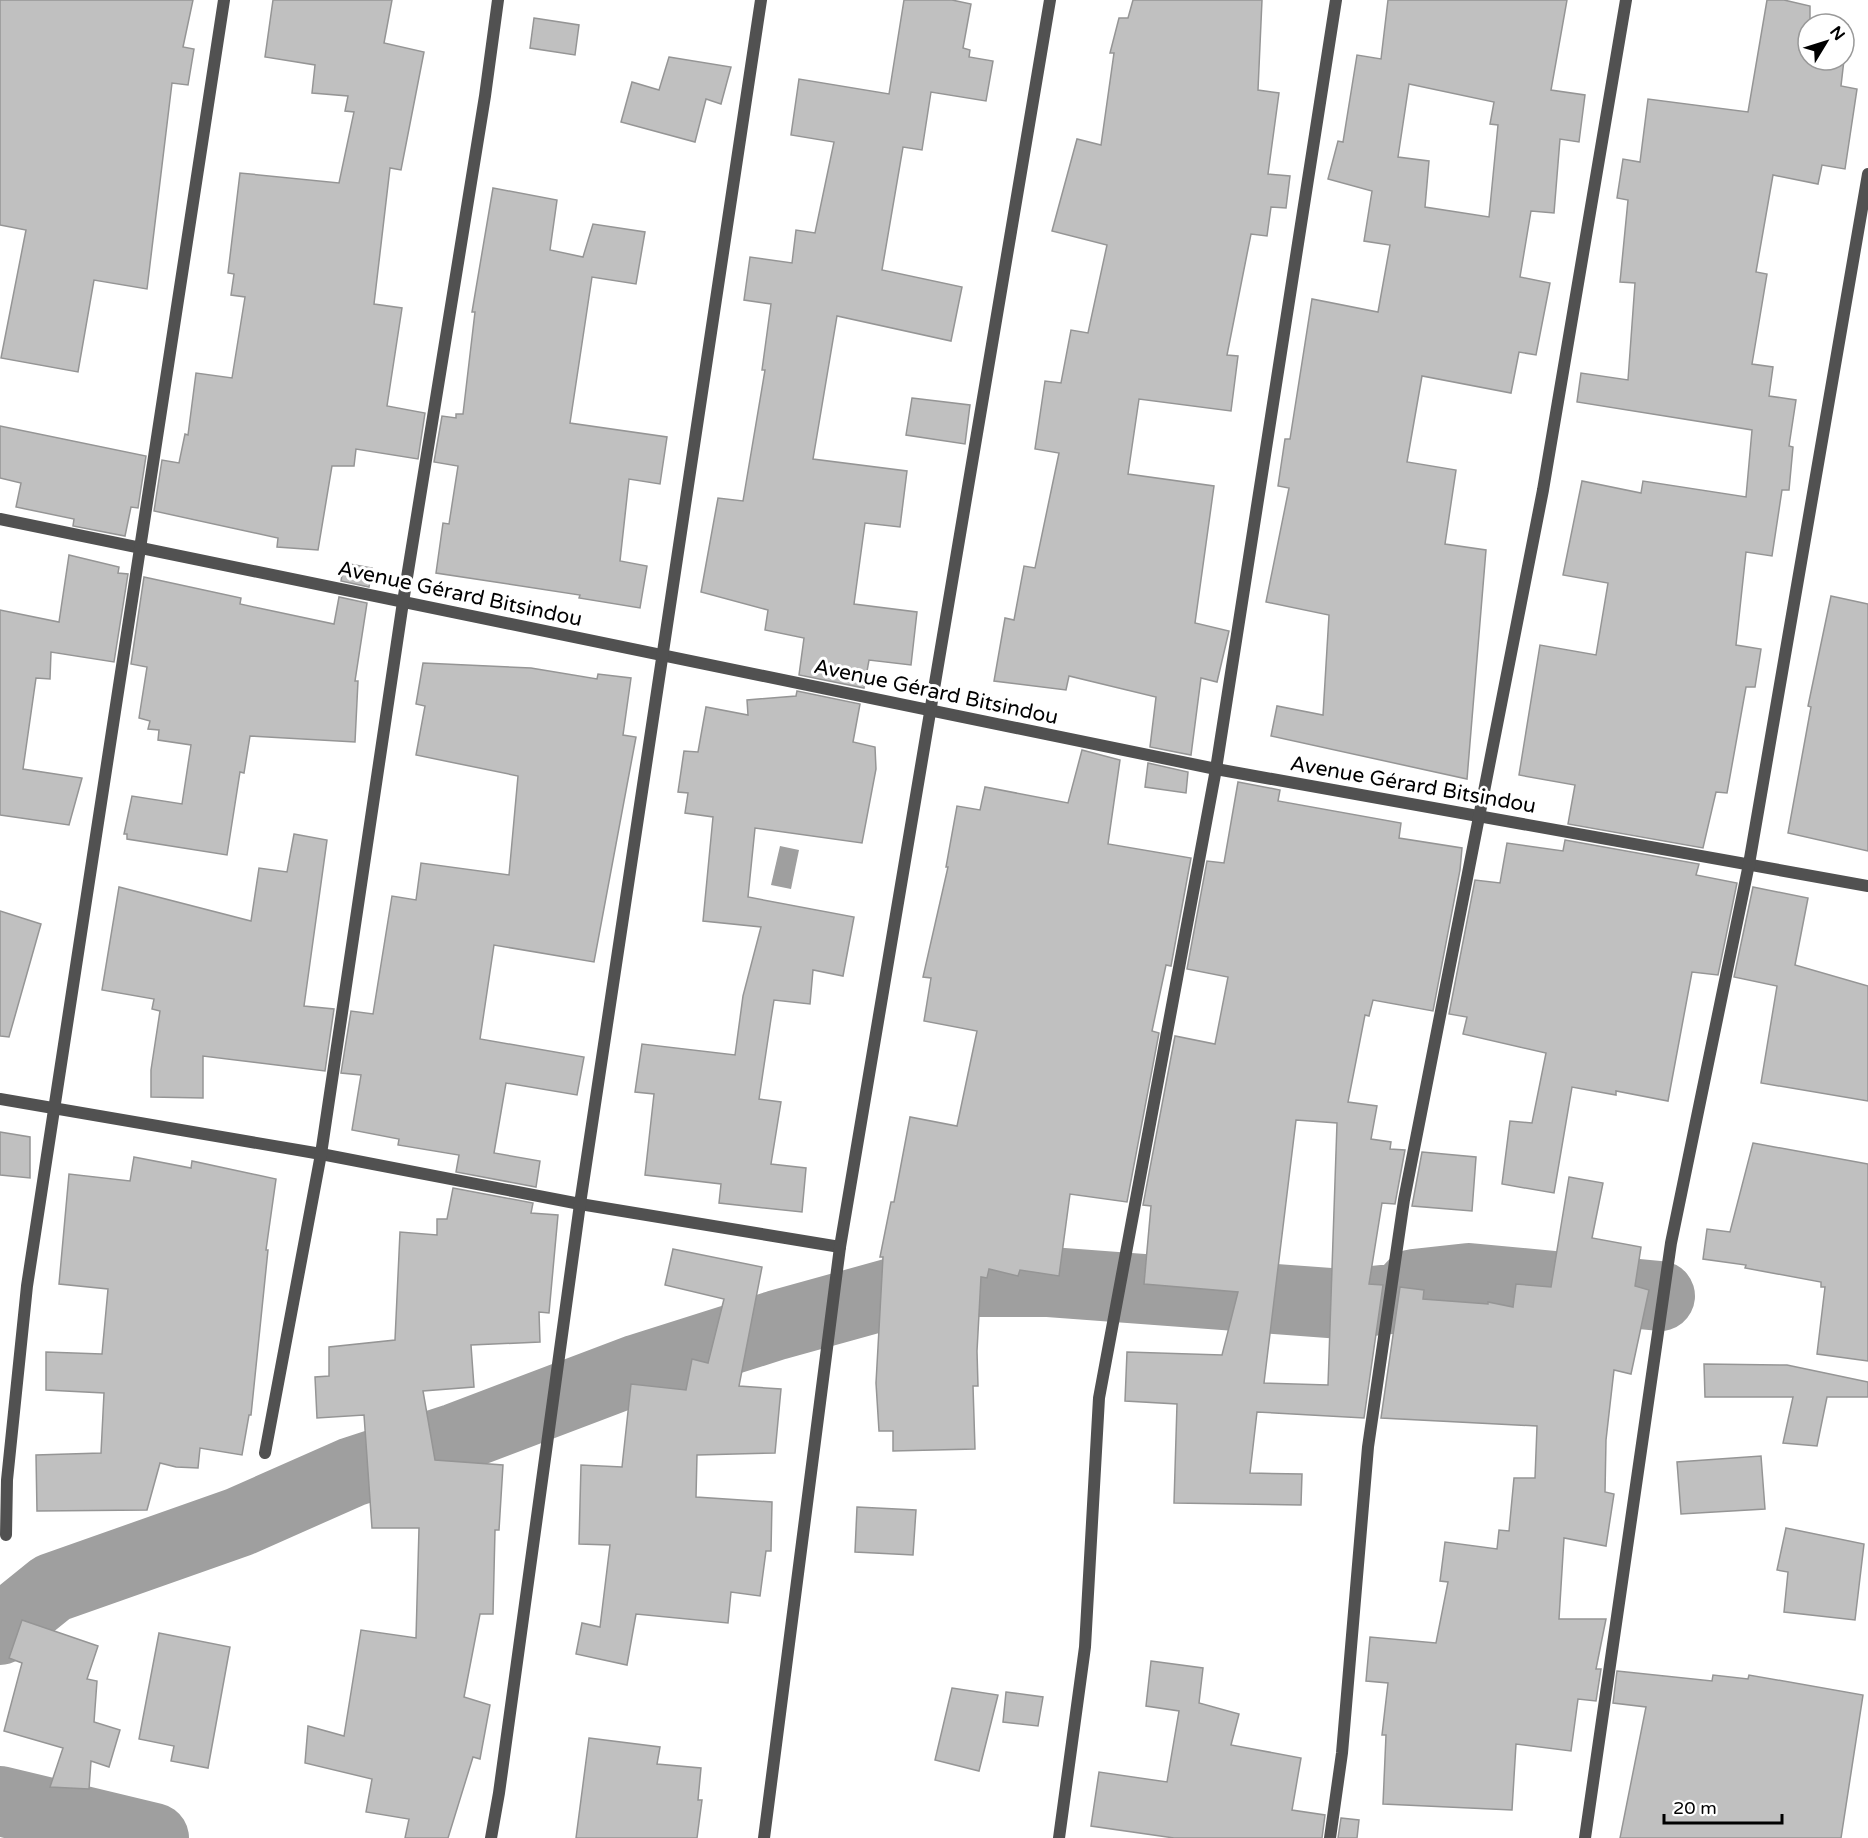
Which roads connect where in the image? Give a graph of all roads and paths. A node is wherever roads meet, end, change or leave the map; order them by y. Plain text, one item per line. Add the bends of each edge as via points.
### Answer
1 (224, 0) edge
2 (498, 0) edge
3 (761, 0) edge
4 (1050, 0) edge
5 (1336, 0) edge
6 (1626, 0) edge
7 (1868, 174) edge
8 (0, 519) edge
9 (140, 548) junction
10 (403, 602) junction
11 (662, 655) junction
12 (930, 710) junction
13 (1216, 769) junction
14 (1479, 817) junction
15 (1749, 864) junction
16 (1868, 886) edge
17 (0, 1099) edge
18 (54, 1110) junction
19 (321, 1154) junction
20 (580, 1204) junction
21 (840, 1247) junction
22 (265, 1453) dead end
23 (6, 1535) dead end
24 (491, 1838) edge
25 (764, 1838) edge
26 (1059, 1838) edge
27 (1330, 1838) edge
28 (1585, 1838) edge

1 - 9 street
2 - 10 street
3 - 11 street
4 - 12 street
5 - 13 street
6 - 14 street via 1542,490
7 - 15 street
8 - 9 street, Avenue Gérard Bitsindou
9 - 10 street, Avenue Gérard Bitsindou
9 - 18 street
10 - 11 street, Avenue Gérard Bitsindou
10 - 19 street
11 - 12 street, Avenue Gérard Bitsindou
11 - 20 street
12 - 13 street, Avenue Gérard Bitsindou
12 - 21 street
13 - 14 street, Avenue Gérard Bitsindou
13 - 26 street via 1099,1398 1085,1647
14 - 15 street, Avenue Gérard Bitsindou
14 - 27 street via 1404,1200 1368,1447 1342,1753
15 - 16 street, Avenue Gérard Bitsindou
15 - 28 street via 1671,1243
17 - 18 street
18 - 19 street
18 - 23 street via 27,1286 7,1480
19 - 20 street
19 - 22 street
20 - 21 street
20 - 24 street
21 - 25 street

